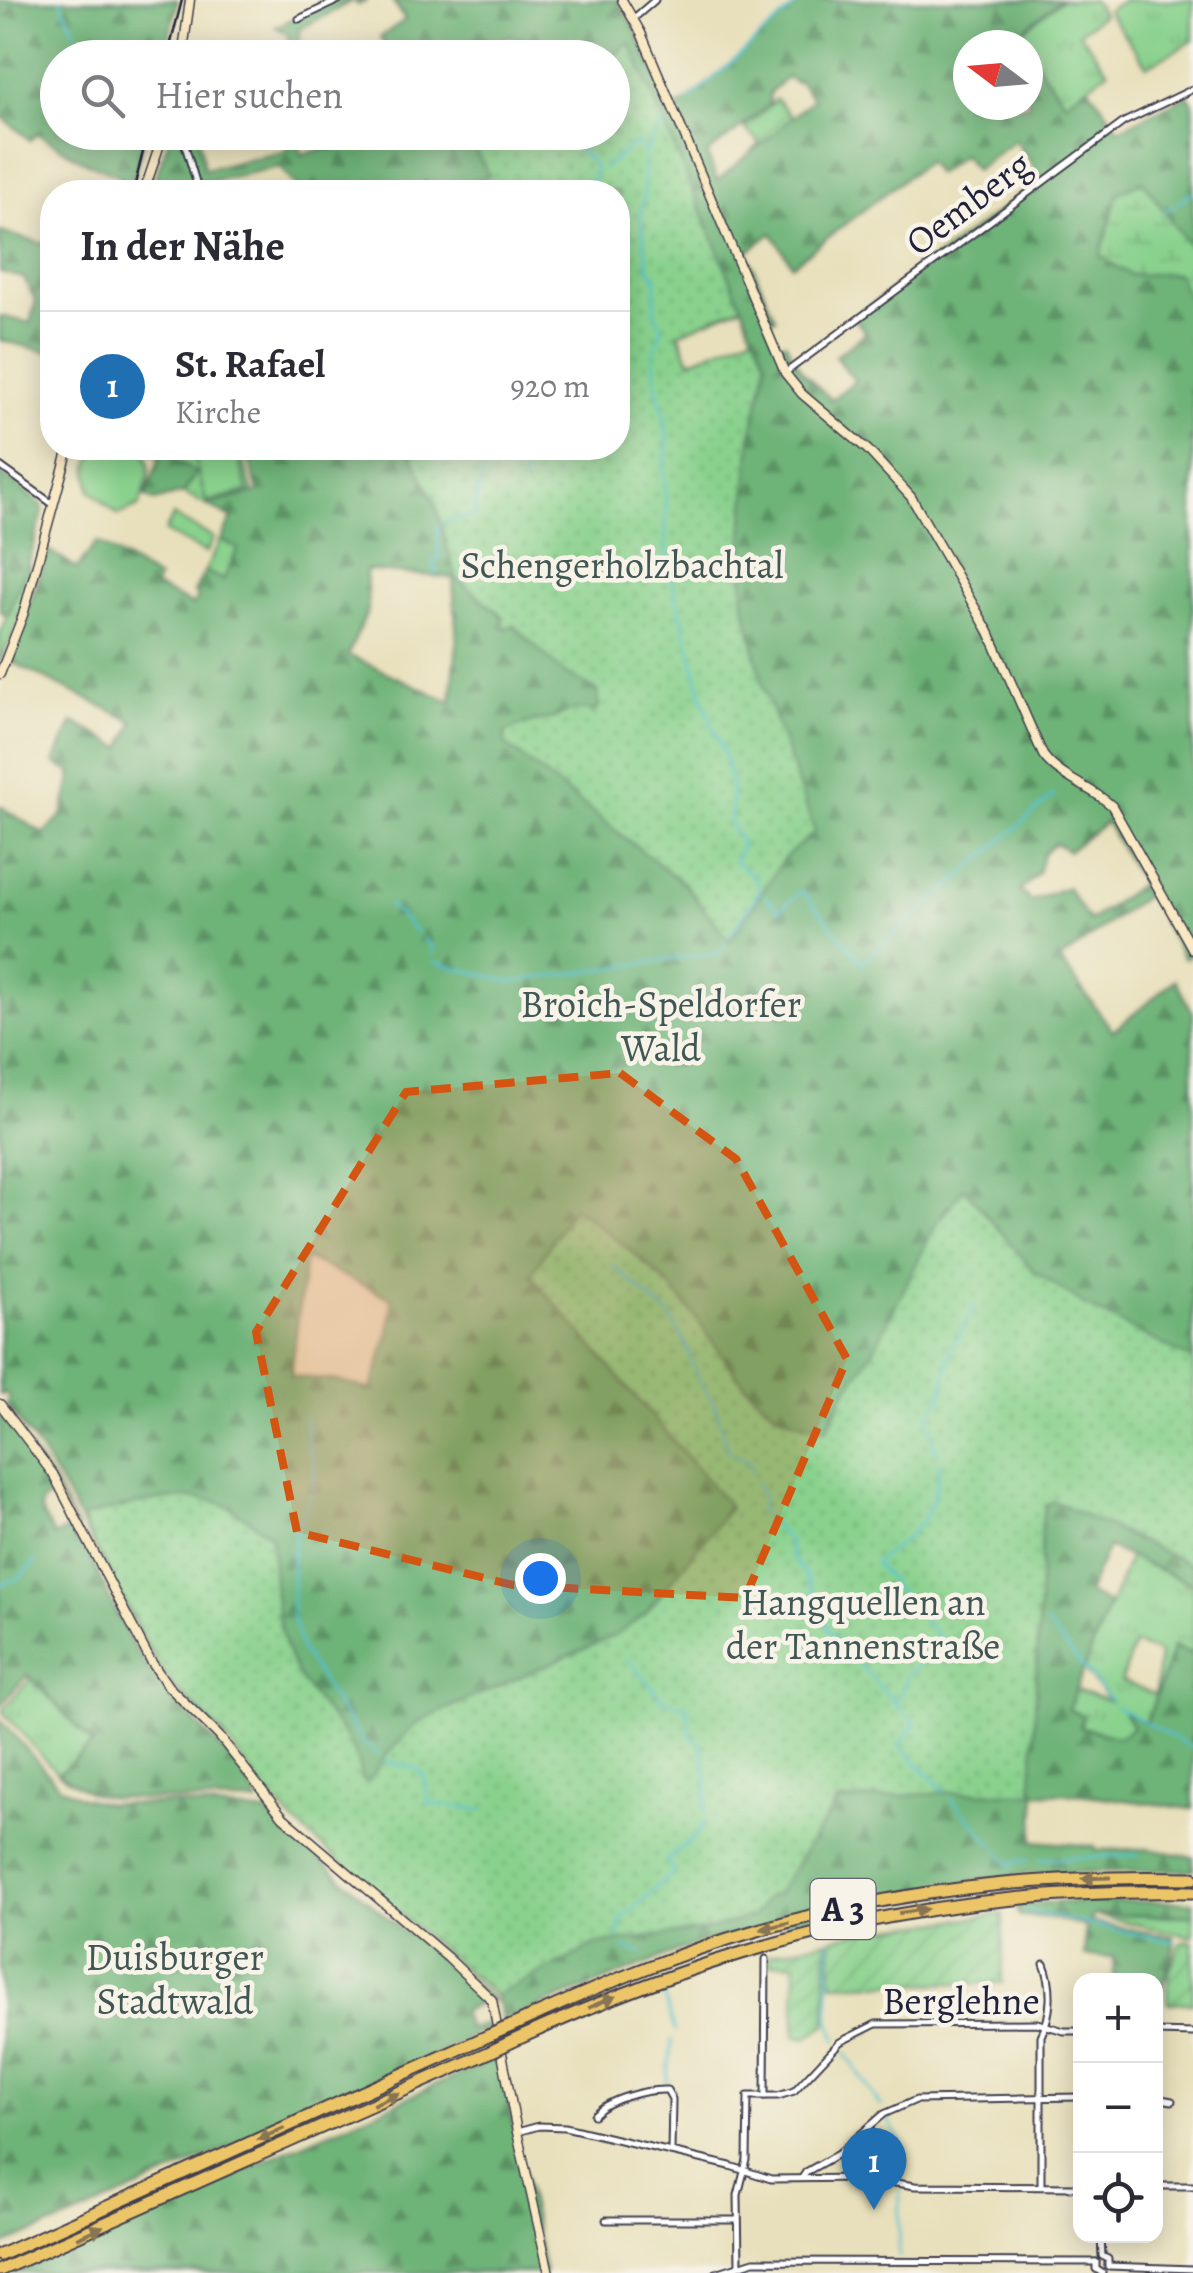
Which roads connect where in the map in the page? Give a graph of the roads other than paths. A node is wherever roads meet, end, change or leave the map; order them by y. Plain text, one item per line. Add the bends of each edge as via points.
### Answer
1 (190, 0) edge
2 (338, 0) edge
3 (622, 0) edge
4 (655, 0) edge
5 (633, 18) junction
6 (300, 19) dead end
7 (184, 40) edge
8 (1193, 89) edge
9 (158, 150) edge
10 (186, 150) edge
11 (148, 180) edge
12 (195, 180) edge
13 (785, 374) junction
14 (66, 460) edge
15 (0, 466) edge
16 (54, 505) junction
17 (0, 674) edge
18 (1193, 950) edge
19 (0, 1404) edge
20 (1193, 1878) edge
21 (1193, 1892) edge
22 (766, 1960) dead end
23 (1044, 1964) dead end
24 (1046, 2026) junction
25 (1073, 2030) edge
26 (1163, 2032) edge
27 (1193, 2033) edge
28 (766, 2096) junction
29 (1040, 2097) junction
30 (1073, 2097) edge
31 (1163, 2099) edge
32 (1172, 2101) dead end
33 (594, 2115) dead end
34 (517, 2132) junction
35 (671, 2152) junction
36 (827, 2161) junction
37 (744, 2171) junction
38 (802, 2178) junction
39 (828, 2178) junction
40 (1041, 2186) junction
41 (1073, 2186) edge
42 (1163, 2186) edge
43 (1193, 2186) edge
44 (606, 2220) dead end
45 (737, 2220) junction
46 (1100, 2243) edge
47 (0, 2256) edge
48 (1099, 2259) junction
49 (739, 2266) junction
50 (1193, 2269) edge
51 (0, 2270) edge
52 (1104, 2271) edge
53 (549, 2273) edge
54 (716, 2273) edge

1 - 7 street
2 - 6 street
3 - 5 street
4 - 5 street
5 - 13 street
8 - 13 street, Oemberg via 1124,122
9 - 11 street
10 - 12 street
13 - 18 street via 911,497 990,632 1043,755 1112,806
14 - 16 street
15 - 16 street
16 - 17 street
19 - 34 street via 53,1474 168,1686 219,1736 283,1817 492,2000
20 -> 47 highway, A 3, bridge via 1038,1880 870,1902 759,1930 630,1974
51 -> 21 highway, A 3, bridge via 699,1964 872,1918 1041,1894
22 - 28 street
23 - 24 street
24 - 25 street, Berglehne
24 - 28 street, Berglehne via 876,2024 840,2042 794,2091
24 - 29 street
26 - 27 street
28 - 37 street, Berglehne via 748,2096
29 - 30 street
29 - 36 street via 916,2100 884,2114
29 - 40 street
31 - 32 street
33 - 35 street via 602,2106 667,2090
34 - 35 street via 554,2126
34 - 53 street
35 - 37 street
36 - 38 street
36 - 39 street
37 - 38 street
37 - 45 street
38 - 39 street
39 - 40 street
40 - 41 street
42 - 43 street
44 - 45 street
45 - 49 street
46 - 48 street
48 - 49 street
48 - 52 street via 1096,2269
48 - 52 street via 1108,2259
49 - 54 street
50 - 52 street

